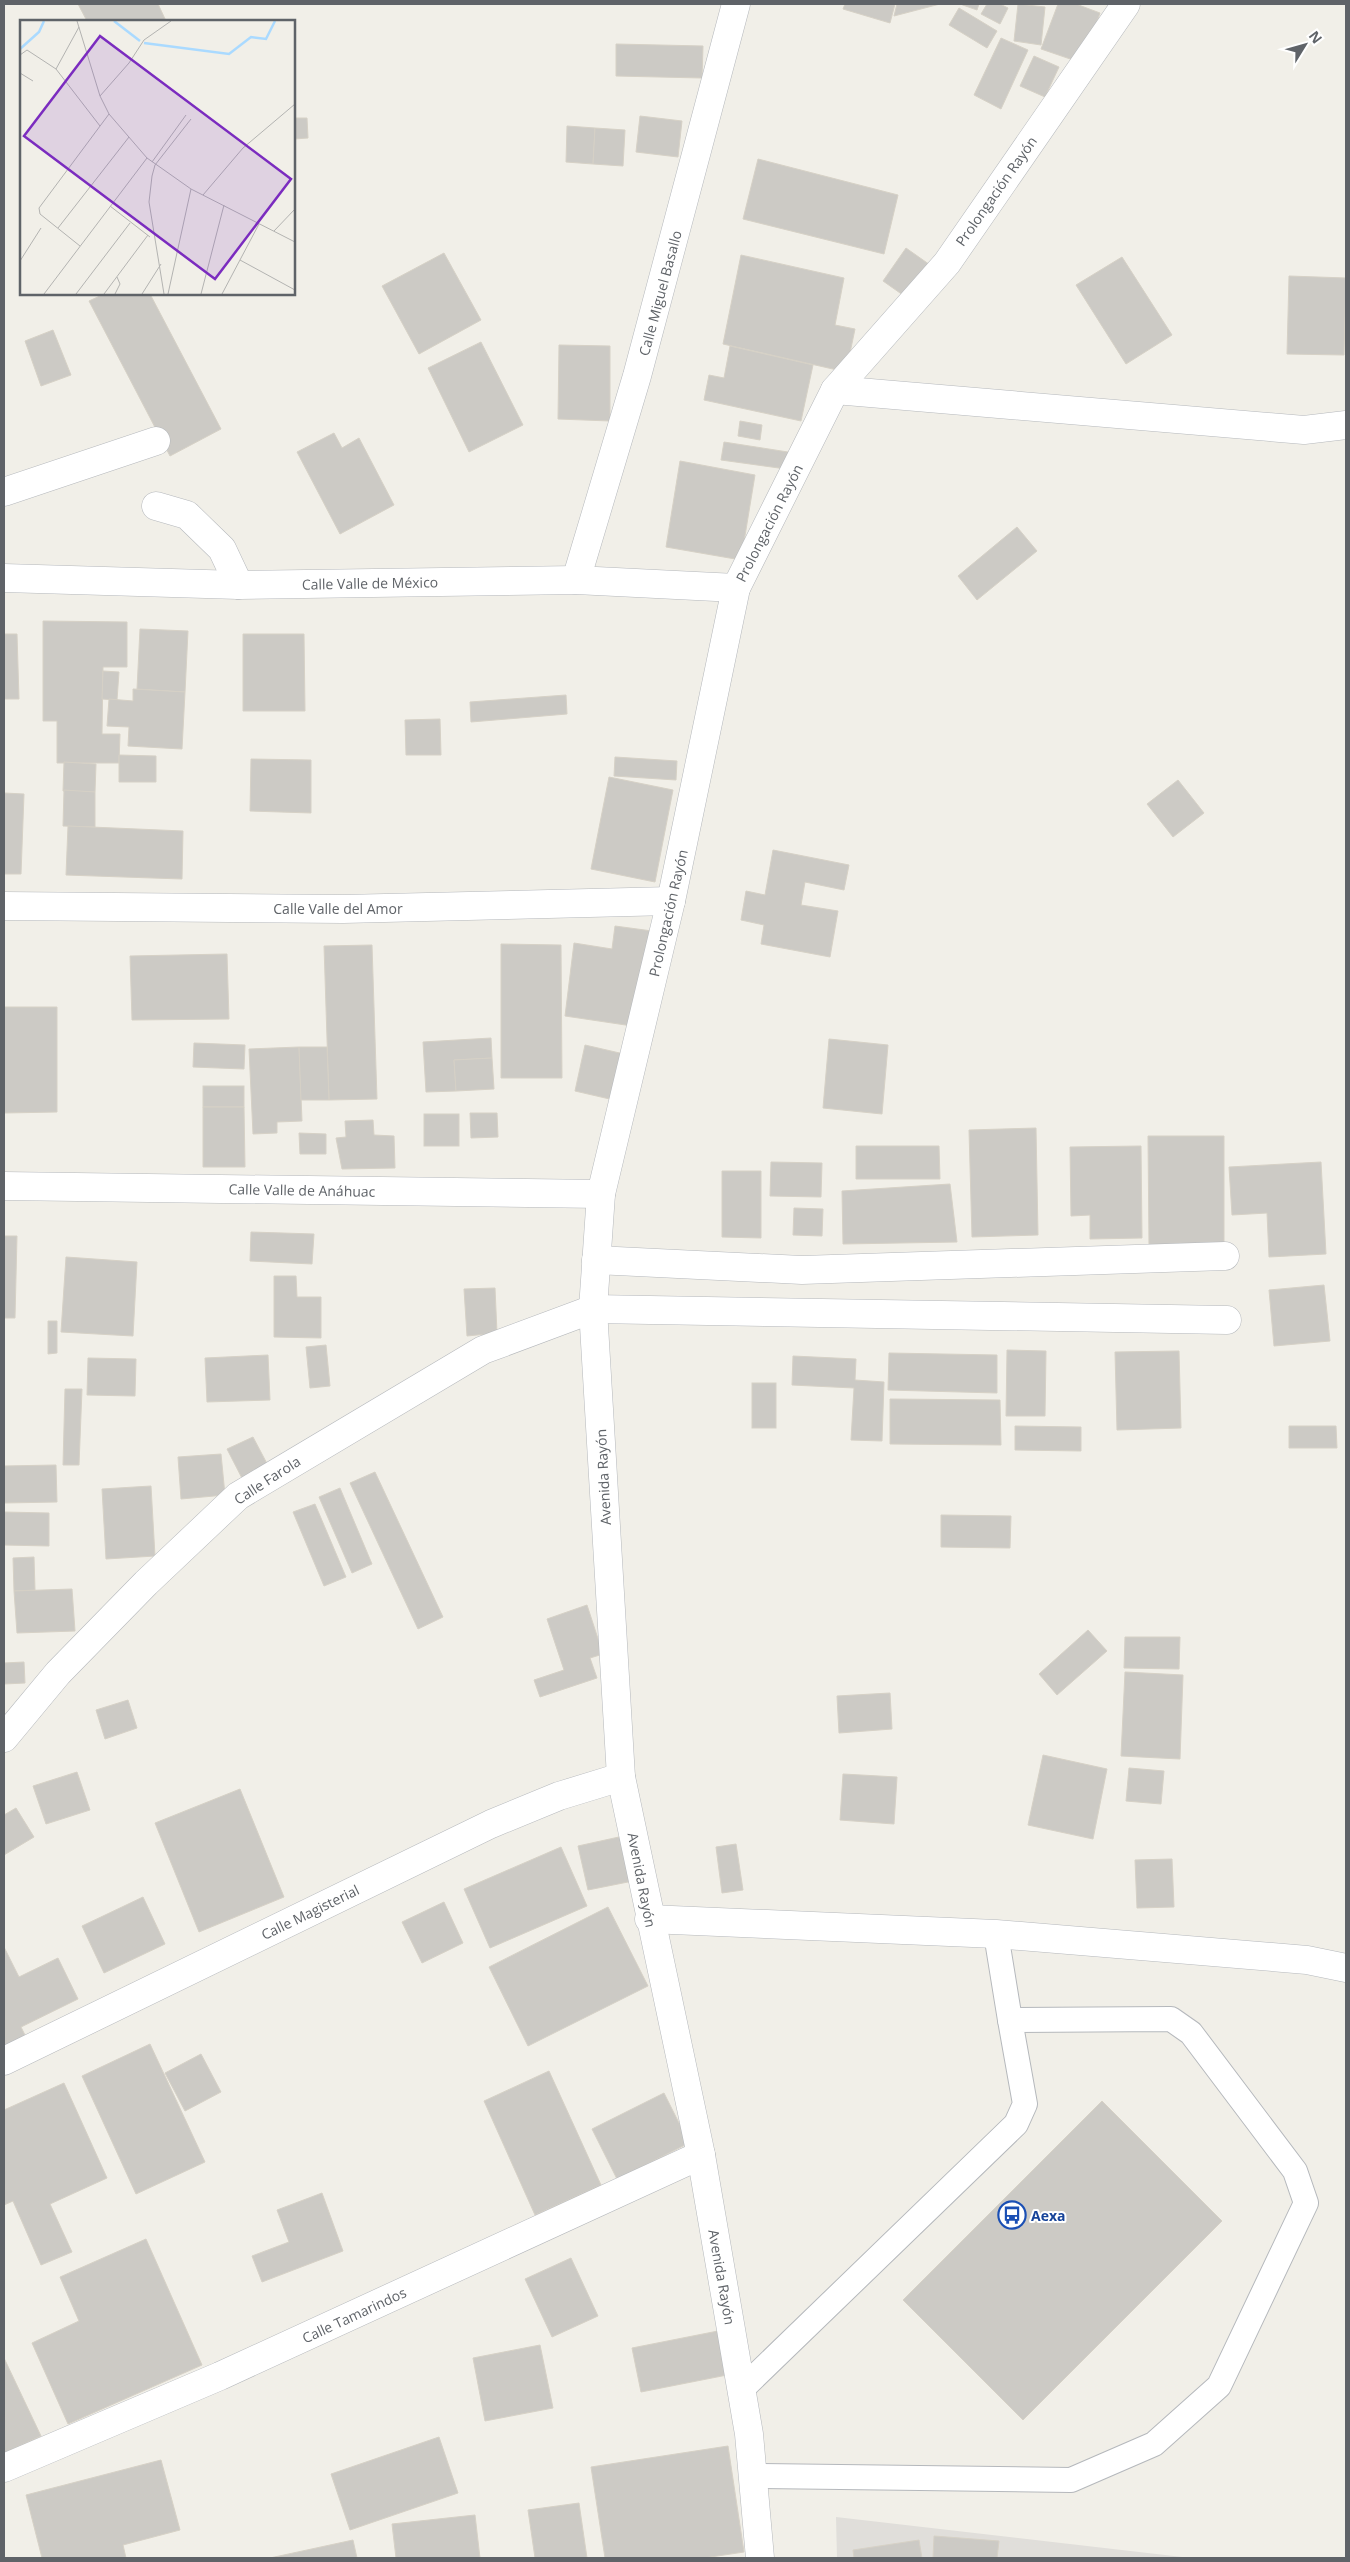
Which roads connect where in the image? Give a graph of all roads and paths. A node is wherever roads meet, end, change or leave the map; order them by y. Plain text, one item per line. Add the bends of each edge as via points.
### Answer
1 (736, 4) edge
2 (1126, 4) edge
3 (836, 390) junction
4 (1346, 425) edge
5 (156, 441) dead end
6 (4, 492) edge
7 (156, 506) dead end
8 (4, 578) edge
9 (576, 580) junction
10 (239, 585) junction
11 (736, 588) junction
12 (671, 901) junction
13 (4, 906) edge
14 (4, 1186) edge
15 (601, 1194) junction
16 (1225, 1256) dead end
17 (596, 1260) junction
18 (802, 1270) junction
19 (593, 1308) junction
20 (802, 1311) junction
21 (1227, 1320) dead end
22 (4, 1738) edge
23 (621, 1777) junction
24 (649, 1919) junction
25 (996, 1934) junction
26 (1346, 1968) edge
27 (1010, 2020) junction
28 (4, 2061) edge
29 (701, 2155) junction
30 (742, 2390) junction
31 (4, 2468) edge
32 (754, 2476) junction
33 (760, 2558) edge

1 - 9 street, Calle Miguel Basallo via 637,376
2 - 3 street, Prolongación Rayón via 946,263
3 - 4 street via 1304,430
3 - 11 street, Prolongación Rayón
5 - 6 street
7 - 10 street via 186,516 201,529 222,549
8 - 10 street, Calle Valle de México
9 - 10 street, Calle Valle de México
9 - 11 street, Calle Valle de México
11 - 12 street, Prolongación Rayón
12 - 13 street, Calle Valle del Amor via 343,910
12 - 15 street, Prolongación Rayón
14 - 15 street, Calle Valle de Anáhuac
15 - 17 street, Avenida Rayón
16 - 18 street
17 - 18 street
17 - 19 street, Avenida Rayón
18 - 20 street
19 - 20 street
19 - 22 street, Calle Farola via 483,1350 238,1496 78,1652
19 - 23 street, Avenida Rayón
20 - 21 street
23 - 24 street, Avenida Rayón
23 - 28 street, Calle Magisterial via 559,1796 491,1824
24 - 25 street
24 - 29 street, Avenida Rayón
25 - 26 street via 1308,1960
25 - 27 lane
27 - 30 lane via 1025,2104 1016,2124
27 - 32 lane via 1171,2019 1191,2033 1295,2170 1306,2203 1218,2386 1154,2444 1071,2480
29 - 30 street, Avenida Rayón
29 - 31 street, Calle Tamarindos via 220,2376
30 - 32 street, Avenida Rayón
32 - 33 street, Avenida Rayón

